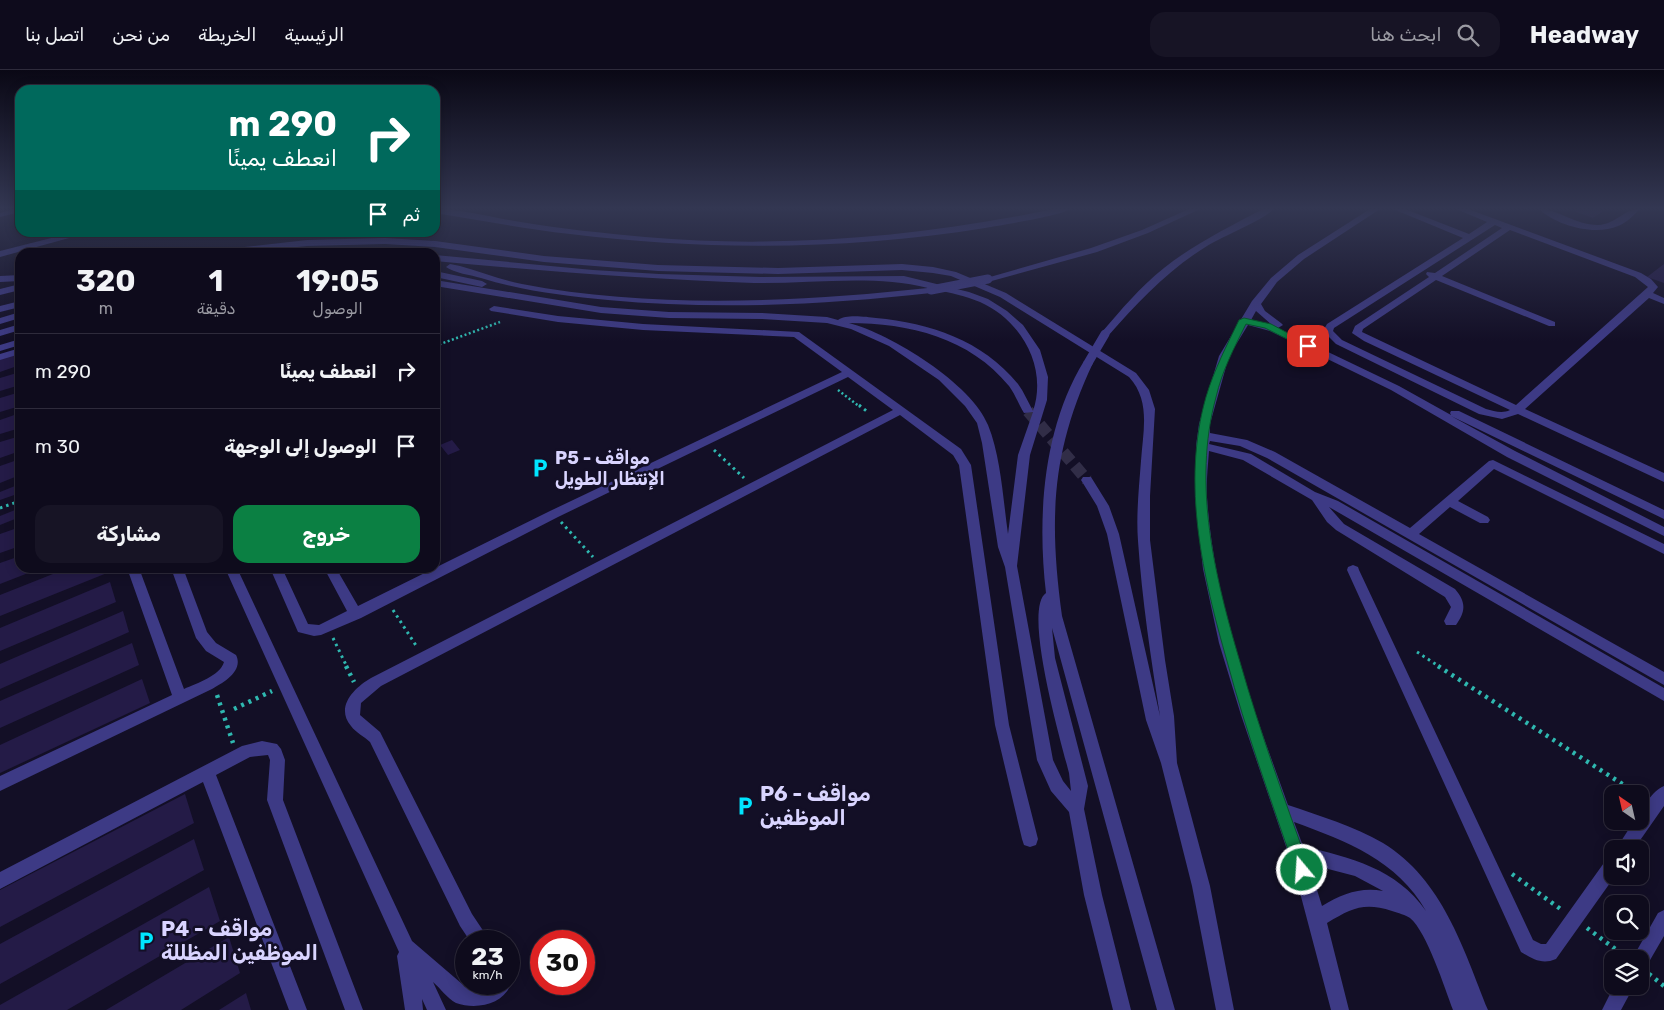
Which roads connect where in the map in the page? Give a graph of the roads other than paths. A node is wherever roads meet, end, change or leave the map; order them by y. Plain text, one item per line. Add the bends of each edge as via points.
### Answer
1 (495, 253) edge
2 (1088, 253) edge
3 (1191, 253) edge
4 (1305, 253) edge
5 (1444, 253) edge
6 (1470, 253) edge
7 (1579, 253) edge
8 (440, 258) edge
9 (440, 265) edge
10 (1419, 269) junction
11 (440, 275) edge
12 (1436, 276) junction
13 (15, 278) edge
14 (0, 280) edge
15 (440, 284) edge
16 (15, 288) edge
17 (461, 288) junction
18 (529, 288) junction
19 (440, 291) edge
20 (0, 292) edge
21 (1648, 294) junction
22 (1664, 300) edge
23 (1256, 303) junction
24 (15, 305) edge
25 (0, 309) edge
26 (494, 309) dead end
27 (15, 316) edge
28 (827, 320) junction
29 (1244, 320) junction
30 (0, 321) edge
31 (1552, 324) dead end
32 (15, 328) edge
33 (0, 333) edge
34 (15, 344) edge
35 (0, 348) edge
36 (15, 352) edge
37 (0, 357) edge
38 (849, 373) junction
39 (1517, 409) junction
40 (901, 410) junction
41 (1028, 411) tunnel mouth
42 (1203, 441) junction
43 (1664, 478) edge
44 (1087, 480) tunnel mouth
45 (1317, 498) junction
46 (1449, 501) junction
47 (1664, 515) edge
48 (1484, 520) dead end
49 (1664, 532) edge
50 (1410, 535) junction
51 (1664, 549) edge
52 (1011, 567) junction
53 (1353, 570) dead end
54 (440, 571) edge
55 (135, 573) edge
56 (179, 573) edge
57 (233, 573) edge
58 (278, 573) edge
59 (333, 573) edge
60 (436, 573) edge
61 (1051, 587) junction
62 (356, 614) junction
63 (1450, 621) dead end
64 (1664, 679) edge
65 (1664, 695) edge
66 (180, 697) junction
67 (1168, 762) junction
68 (208, 774) junction
69 (0, 784) edge
70 (1664, 793) edge
71 (1076, 810) junction
72 (1282, 810) junction
73 (1030, 838) dead end
74 (1630, 840) edge
75 (1297, 853) junction
76 (1604, 877) edge
77 (0, 881) edge
78 (1418, 913) junction
79 (1318, 918) junction
80 (1664, 919) edge
81 (473, 930) edge
82 (404, 944) junction
83 (1649, 953) edge
84 (455, 990) edge
85 (461, 995) edge
86 (490, 995) edge
87 (1620, 995) edge
88 (298, 1010) edge
89 (354, 1010) edge
90 (414, 1010) edge
91 (437, 1010) edge
92 (1122, 1010) edge
93 (1166, 1010) edge
94 (1225, 1010) edge
95 (1340, 1010) edge
96 (1462, 1010) edge
97 (1479, 1010) edge
98 (1611, 1010) edge

1 - 67 street via 544,260 658,268 778,271 912,268 953,274 1003,295 1122,367 1136,379 1150,409 1144,540 1167,716
2 - 18 street, bridge via 931,290 843,300 732,303 624,299
3 - 61 street, bridge via 1134,301 1105,334 1066,411 1052,468 1047,535
4 - 23 street
5 - 10 street
6 - 12 street
7 - 21 street via 1638,275 1652,284 1653,290
8 - 52 street via 659,277 904,279 985,301 1020,327 1035,350 1043,377 1042,400 1024,455
9 - 18 street
10 - 12 street
10 - 39 street via 1330,326 1329,334 1339,342 1483,412 1502,416
11 - 18 street via 488,285
12 - 31 street
12 - 39 street via 1358,328 1357,333
13 - 14 street
15 - 17 street
16 - 20 street
17 - 19 street
17 - 28 street via 609,311
21 - 22 street
21 - 39 street
23 - 29 street
23 - 47 street via 1262,313 1280,327
24 - 25 street
26 - 38 street via 643,327 796,334
27 - 30 street
28 - 41 street via 892,322 953,339 982,355 1006,375 1016,386
28 - 52 street via 873,334 908,352 944,378 976,413 988,443 1004,547
29 - 42 street via 1216,381
29 - 49 street via 1268,326 1394,388 1511,454
32 - 33 street
34 - 35 street
36 - 37 street
38 - 40 street
38 - 54 street
39 - 43 street
40 - 73 street via 950,445 965,465 1002,725
40 - 81 street via 376,682 360,694 352,710 353,718 375,737
42 - 45 street via 1247,457
42 - 50 street via 1233,440 1262,450
42 - 72 street via 1202,513 1214,594 1252,728
44 - 67 street via 1103,506 1113,534 1153,720
45 - 63 street via 1340,527 1450,593 1459,606
45 - 65 street via 1334,504
46 - 48 street
46 - 50 street
46 - 51 street via 1493,464
50 - 64 street
52 - 71 street via 1045,760 1058,786
53 - 76 street via 1527,946 1539,953 1550,953
55 - 66 street
56 - 66 street via 201,634 211,647 231,659 225,674
57 - 82 street
58 - 62 street via 303,628 314,631
59 - 62 street
60 - 62 street
61 - 71 street via 1044,621 1045,639 1080,786
61 - 93 street via 1055,616
66 - 69 street
67 - 94 street via 1213,940
68 - 77 street
68 - 88 street
68 - 89 street via 252,750 267,748 279,756 274,782 275,800
70 - 74 street
71 - 92 street
72 - 75 street
72 - 97 street via 1370,845 1395,861 1417,882 1440,914
75 - 78 street via 1357,868 1390,887
75 - 79 street
78 - 79 street via 1387,900 1362,897 1348,900
78 - 96 street via 1437,943
79 - 95 street
80 - 83 street
82 - 84 street
82 - 90 street
82 - 91 street
85 - 86 street via 478,1001
87 - 98 street

